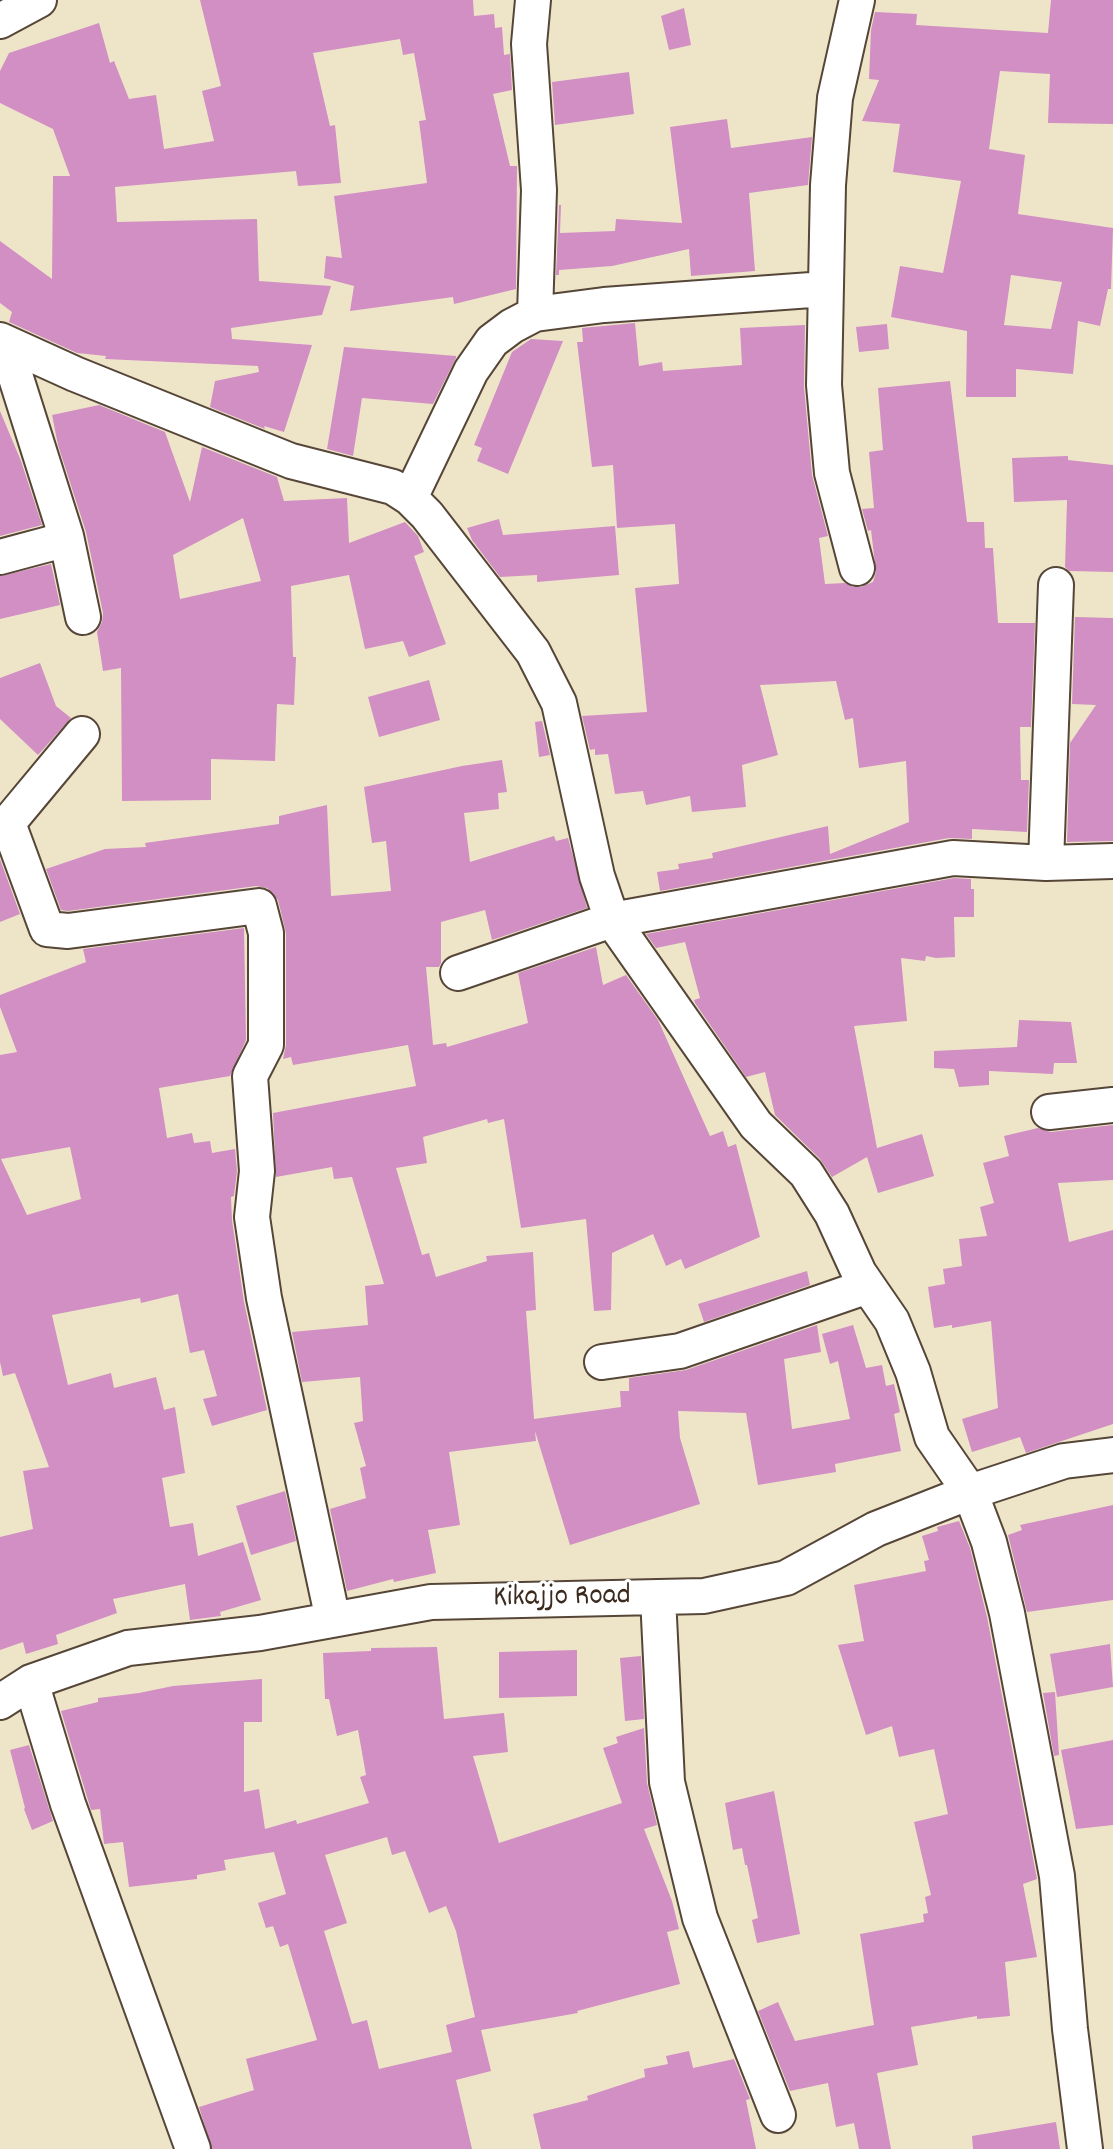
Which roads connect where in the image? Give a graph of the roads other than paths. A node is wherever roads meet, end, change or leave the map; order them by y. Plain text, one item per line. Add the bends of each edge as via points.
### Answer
1 (39, 0) edge
2 (533, 0) edge
3 (857, 0) edge
4 (0, 21) edge
5 (825, 289) junction
6 (535, 314) junction
7 (3, 342) edge
8 (410, 498) junction
9 (66, 536) junction
10 (0, 557) edge
11 (857, 568) dead end
12 (1056, 585) dead end
13 (83, 617) dead end
14 (82, 734) dead end
15 (4, 826) edge
16 (1113, 861) edge
17 (1046, 863) junction
18 (612, 920) junction
19 (458, 973) dead end
20 (1113, 1105) edge
21 (1049, 1112) dead end
22 (868, 1286) junction
23 (602, 1362) dead end
24 (1113, 1455) edge
25 (970, 1492) junction
26 (658, 1597) junction
27 (333, 1620) junction
28 (31, 1682) junction
29 (0, 1702) edge
30 (778, 2115) dead end
31 (193, 2149) edge
32 (1085, 2149) edge

1 - 4 street
2 - 6 street via 529,44 539,190
3 - 5 street via 835,98
5 - 6 street
5 - 11 street via 824,385 832,473
6 - 8 street via 492,341 471,371
7 - 8 street via 291,461 393,487
7 - 9 street
8 - 18 street via 533,652 559,703 597,876
9 - 10 street
9 - 13 street
12 - 17 street
14 - 15 street
15 - 27 street via 47,929 68,931 259,906 266,933 266,1045 250,1076 257,1171 252,1217 264,1298
16 - 17 street
17 - 18 street via 953,858
18 - 19 street
18 - 22 street via 756,1125 806,1173
20 - 21 street
22 - 23 street via 680,1351
22 - 25 street via 892,1321 932,1437
24 - 25 street, Kikajjo Road via 1064,1461
25 - 26 street, Kikajjo Road via 876,1529 786,1578 704,1596
25 - 32 street via 1007,1613 1057,1876
26 - 27 street, Kikajjo Road via 431,1602
26 - 30 street via 667,1782 700,1918
27 - 28 street, Kikajjo Road via 128,1648
28 - 29 street, Kikajjo Road
28 - 31 street via 68,1804

